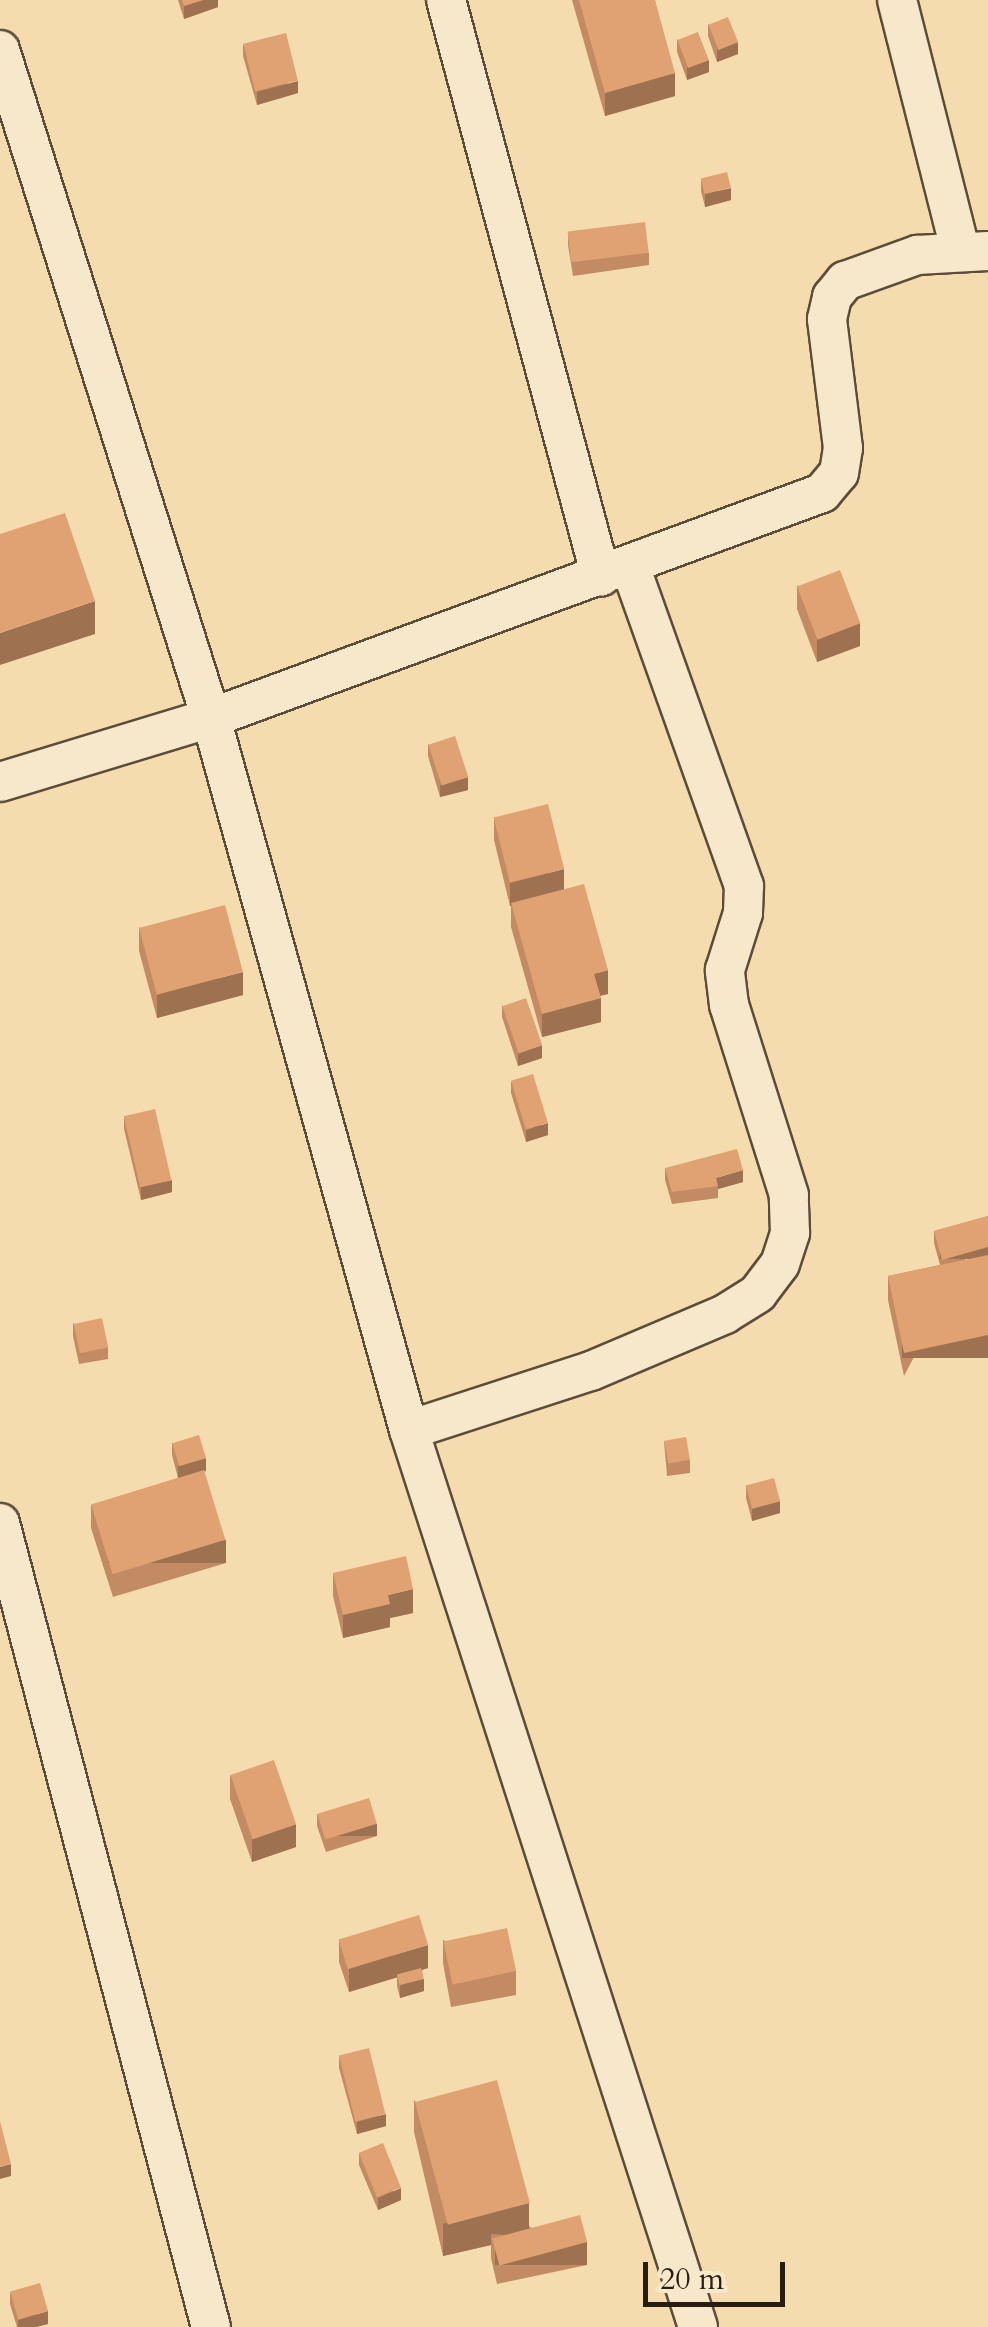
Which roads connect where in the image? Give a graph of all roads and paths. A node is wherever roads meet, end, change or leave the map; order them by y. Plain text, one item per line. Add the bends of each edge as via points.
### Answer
1 (446, 0) edge
2 (897, 0) edge
3 (0, 50) edge
4 (974, 250) edge
5 (615, 572) junction
6 (211, 718) junction
7 (0, 782) edge
8 (409, 1430) junction
9 (0, 1524) edge
10 (211, 2327) edge
11 (698, 2327) edge

1 - 5 street
2 - 4 street
3 - 6 street
4 - 5 street via 871,270 845,281 832,298 828,319 843,448 839,473 822,492
5 - 6 street
5 - 8 street via 744,886 725,970 729,1005 789,1195 790,1233 780,1264 758,1292 725,1314 591,1371
6 - 7 street
6 - 8 street
8 - 11 street
9 - 10 street

